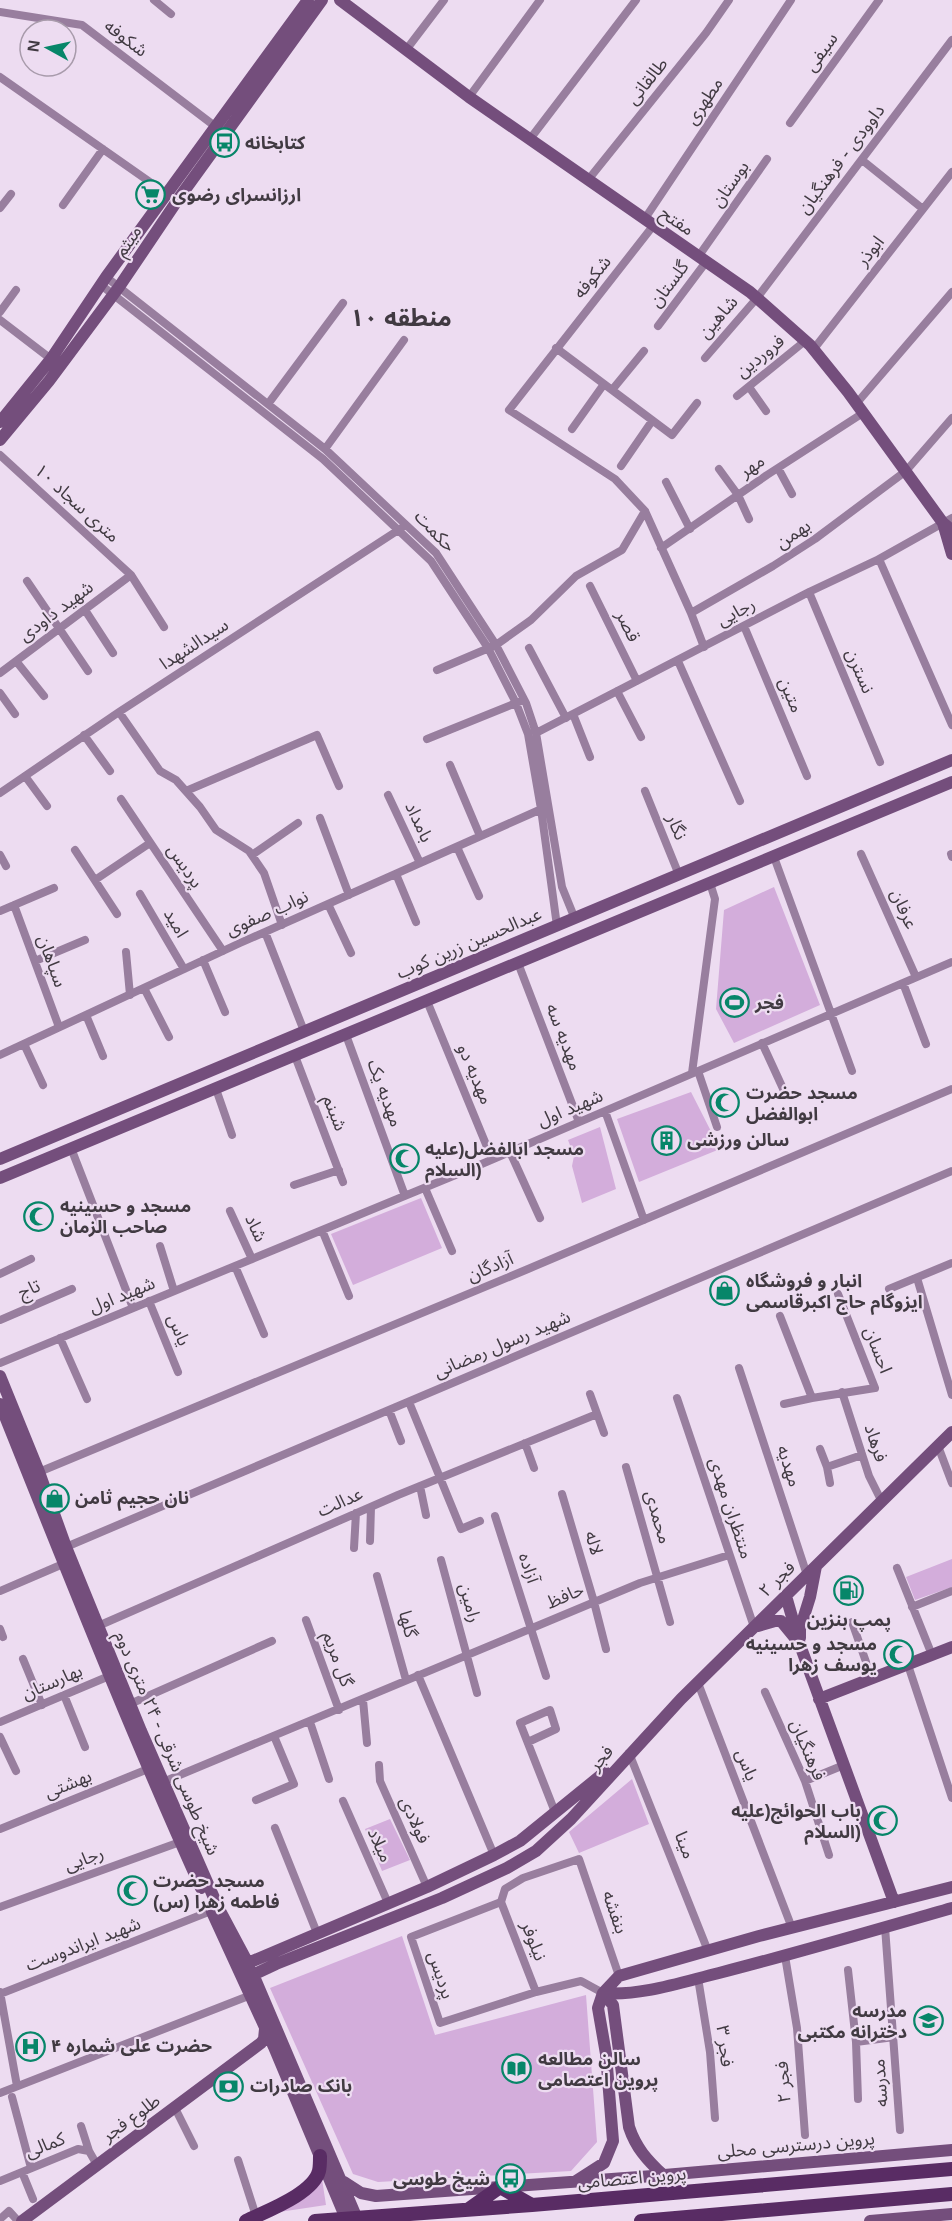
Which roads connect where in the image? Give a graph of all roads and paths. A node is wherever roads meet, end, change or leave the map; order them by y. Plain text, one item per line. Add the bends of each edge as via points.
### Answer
1 (154, 0) edge
2 (308, 0) edge
3 (322, 0) edge
4 (340, 0) edge
5 (444, 0) edge
6 (540, 0) edge
7 (636, 0) edge
8 (729, 0) edge
9 (791, 0) edge
10 (879, 0) edge
11 (0, 12) edge
12 (171, 14) dead end
13 (952, 40) edge
14 (406, 50) junction
15 (0, 77) edge
16 (470, 97) junction
17 (790, 123) dead end
18 (216, 127) junction
19 (530, 139) junction
20 (103, 149) junction
21 (767, 159) dead end
22 (862, 160) junction
23 (952, 172) edge
24 (588, 180) junction
25 (11, 194) dead end
26 (167, 194) junction
27 (63, 205) dead end
28 (0, 208) edge
29 (923, 209) junction
30 (649, 223) junction
31 (702, 259) junction
32 (103, 281) junction
33 (16, 290) dead end
34 (116, 291) junction
35 (952, 292) edge
36 (757, 298) junction
37 (343, 303) dead end
38 (0, 312) edge
39 (0, 320) edge
40 (658, 326) dead end
41 (404, 340) dead end
42 (809, 345) junction
43 (556, 348) junction
44 (645, 351) dead end
45 (705, 358) dead end
46 (51, 359) junction
47 (604, 384) junction
48 (749, 387) junction
49 (612, 390) junction
50 (737, 396) dead end
51 (697, 403) dead end
52 (268, 404) junction
53 (860, 409) junction
54 (766, 411) dead end
55 (952, 418) edge
56 (652, 421) junction
57 (0, 422) edge
58 (572, 429) dead end
59 (0, 440) edge
60 (325, 449) junction
61 (0, 455) edge
62 (621, 466) dead end
63 (778, 468) junction
64 (719, 469) dead end
65 (906, 471) junction
66 (666, 482) dead end
67 (792, 494) dead end
68 (738, 495) junction
69 (645, 512) junction
70 (749, 519) dead end
71 (949, 524) edge
72 (402, 527) junction
73 (690, 529) junction
74 (661, 548) junction
75 (952, 554) edge
76 (879, 559) junction
77 (131, 575) junction
78 (27, 580) dead end
79 (590, 586) dead end
80 (809, 592) junction
81 (84, 610) junction
82 (691, 613) junction
83 (744, 626) junction
84 (164, 627) dead end
85 (59, 628) junction
86 (492, 646) junction
87 (704, 647) junction
88 (529, 648) dead end
89 (113, 653) dead end
90 (16, 661) junction
91 (678, 661) junction
92 (438, 670) dead end
93 (88, 671) dead end
94 (0, 673) edge
95 (637, 681) junction
96 (617, 692) junction
97 (0, 693) edge
98 (44, 696) dead end
99 (520, 701) junction
100 (119, 712) junction
101 (15, 714) dead end
102 (569, 716) junction
103 (952, 725) edge
104 (536, 733) junction
105 (84, 735) junction
106 (640, 737) dead end
107 (427, 739) dead end
108 (590, 757) dead end
109 (952, 760) edge
110 (880, 762) dead end
111 (450, 765) dead end
112 (110, 771) dead end
113 (25, 776) junction
114 (807, 776) dead end
115 (952, 782) edge
116 (339, 786) dead end
117 (186, 791) junction
118 (645, 791) dead end
119 (0, 793) edge
120 (388, 795) dead end
121 (121, 799) dead end
122 (740, 801) dead end
123 (46, 806) dead end
124 (545, 808) junction
125 (320, 818) dead end
126 (298, 823) dead end
127 (480, 836) junction
128 (150, 843) junction
129 (457, 847) junction
130 (75, 850) dead end
131 (861, 854) dead end
132 (0, 855) edge
133 (252, 855) junction
134 (774, 857) junction
135 (420, 863) junction
136 (6, 866) dead end
137 (396, 874) junction
138 (679, 876) junction
139 (94, 880) junction
140 (711, 883) junction
141 (54, 888) dead end
142 (140, 894) dead end
143 (349, 895) junction
144 (479, 896) dead end
145 (625, 898) junction
146 (328, 904) junction
147 (14, 905) junction
148 (599, 909) junction
149 (0, 911) edge
150 (117, 914) dead end
151 (629, 917) junction
152 (575, 919) junction
153 (416, 922) dead end
154 (282, 925) junction
155 (557, 926) junction
156 (601, 928) junction
157 (265, 932) junction
158 (85, 940) dead end
159 (223, 951) junction
160 (126, 952) dead end
161 (351, 953) dead end
162 (203, 960) junction
163 (35, 961) junction
164 (952, 962) edge
165 (518, 963) junction
166 (184, 969) junction
167 (916, 977) junction
168 (903, 983) junction
169 (144, 988) junction
170 (130, 995) junction
171 (427, 1001) junction
172 (225, 1012) dead end
173 (831, 1014) junction
174 (86, 1015) junction
175 (59, 1027) junction
176 (304, 1032) junction
177 (346, 1035) junction
178 (168, 1037) dead end
179 (762, 1043) junction
180 (24, 1044) junction
181 (926, 1044) dead end
182 (0, 1055) edge
183 (103, 1056) dead end
184 (295, 1056) junction
185 (852, 1071) dead end
186 (695, 1072) junction
187 (43, 1085) dead end
188 (216, 1089) junction
189 (952, 1089) edge
190 (785, 1093) dead end
191 (605, 1111) junction
192 (579, 1122) junction
193 (717, 1127) dead end
194 (232, 1135) dead end
195 (71, 1148) junction
196 (510, 1152) junction
197 (492, 1159) junction
198 (0, 1160) edge
199 (339, 1170) junction
200 (952, 1172) edge
201 (0, 1178) edge
202 (343, 1182) dead end
203 (294, 1185) dead end
204 (425, 1188) junction
205 (405, 1196) junction
206 (230, 1211) dead end
207 (540, 1218) dead end
208 (644, 1220) junction
209 (322, 1230) junction
210 (160, 1246) dead end
211 (452, 1251) dead end
212 (31, 1259) dead end
213 (252, 1259) junction
214 (952, 1263) edge
215 (235, 1266) junction
216 (0, 1274) edge
217 (917, 1278) junction
218 (72, 1289) dead end
219 (889, 1289) dead end
220 (174, 1291) junction
221 (838, 1294) dead end
222 (349, 1296) dead end
223 (150, 1301) junction
224 (134, 1308) junction
225 (780, 1316) dead end
226 (0, 1320) edge
227 (264, 1334) dead end
228 (60, 1338) junction
229 (0, 1363) edge
230 (740, 1368) dead end
231 (178, 1372) dead end
232 (0, 1376) edge
233 (842, 1392) junction
234 (590, 1395) dead end
235 (952, 1395) edge
236 (677, 1398) dead end
237 (812, 1398) junction
238 (87, 1399) dead end
239 (409, 1402) junction
240 (3, 1404) edge
241 (784, 1404) dead end
242 (389, 1410) junction
243 (597, 1414) junction
244 (952, 1432) edge
245 (604, 1433) dead end
246 (401, 1441) dead end
247 (525, 1443) junction
248 (938, 1446) junction
249 (820, 1449) dead end
250 (862, 1455) junction
251 (626, 1467) dead end
252 (827, 1467) junction
253 (534, 1468) dead end
254 (39, 1472) junction
255 (441, 1477) junction
256 (830, 1483) dead end
257 (952, 1483) edge
258 (420, 1485) junction
259 (562, 1494) dead end
260 (882, 1502) junction
261 (371, 1507) junction
262 (356, 1513) junction
263 (426, 1515) dead end
264 (495, 1516) dead end
265 (480, 1521) dead end
266 (370, 1541) dead end
267 (66, 1547) junction
268 (354, 1548) dead end
269 (729, 1555) junction
270 (441, 1560) dead end
271 (63, 1564) junction
272 (897, 1568) dead end
273 (812, 1571) junction
274 (377, 1576) dead end
275 (658, 1577) junction
276 (952, 1590) edge
277 (0, 1591) edge
278 (786, 1596) junction
279 (594, 1602) junction
280 (912, 1607) junction
281 (306, 1620) dead end
282 (670, 1622) dead end
283 (852, 1622) dead end
284 (98, 1626) junction
285 (754, 1627) junction
286 (531, 1629) junction
287 (272, 1641) dead end
288 (800, 1645) junction
289 (952, 1647) edge
290 (606, 1649) dead end
291 (467, 1654) junction
292 (932, 1655) junction
293 (23, 1659) dead end
294 (908, 1665) junction
295 (113, 1674) junction
296 (418, 1675) junction
297 (546, 1676) dead end
298 (872, 1679) junction
299 (406, 1680) junction
300 (698, 1683) junction
301 (765, 1692) dead end
302 (477, 1693) dead end
303 (64, 1695) junction
304 (819, 1699) junction
305 (363, 1700) junction
306 (130, 1704) junction
307 (42, 1705) junction
308 (339, 1710) junction
309 (0, 1722) edge
310 (310, 1722) junction
311 (274, 1736) junction
312 (0, 1737) edge
313 (528, 1742) junction
314 (368, 1743) dead end
315 (85, 1747) dead end
316 (629, 1753) junction
317 (379, 1765) dead end
318 (844, 1765) junction
319 (148, 1769) junction
320 (16, 1771) dead end
321 (329, 1779) dead end
322 (805, 1781) junction
323 (163, 1782) junction
324 (952, 1797) edge
325 (256, 1800) dead end
326 (343, 1801) dead end
327 (555, 1812) junction
328 (275, 1828) dead end
329 (0, 1829) edge
330 (180, 1842) junction
331 (829, 1855) dead end
332 (494, 1856) junction
333 (427, 1887) junction
334 (952, 1887) edge
335 (501, 1902) junction
336 (894, 1902) junction
337 (388, 1903) junction
338 (0, 1907) edge
339 (952, 1908) edge
340 (211, 1911) junction
341 (885, 1927) junction
342 (792, 1928) junction
343 (317, 1933) junction
344 (236, 1940) junction
345 (708, 1951) junction
346 (270, 1953) junction
347 (785, 1956) junction
348 (243, 1965) junction
349 (276, 1965) junction
350 (848, 1970) dead end
351 (619, 1976) junction
352 (249, 1977) junction
353 (698, 1978) junction
354 (536, 1992) junction
355 (0, 1993) edge
356 (603, 1993) junction
357 (251, 1995) junction
358 (265, 2002) junction
359 (265, 2029) junction
360 (894, 2037) junction
361 (856, 2042) junction
362 (17, 2086) junction
363 (0, 2093) edge
364 (12, 2097) dead end
365 (858, 2099) dead end
366 (175, 2108) junction
367 (715, 2118) dead end
368 (81, 2126) dead end
369 (629, 2127) junction
370 (613, 2130) junction
371 (900, 2130) dead end
372 (805, 2135) dead end
373 (194, 2146) dead end
374 (952, 2150) edge
375 (89, 2151) junction
376 (320, 2157) junction
377 (238, 2160) dead end
378 (97, 2165) junction
379 (31, 2168) junction
380 (952, 2169) edge
381 (21, 2172) junction
382 (663, 2175) junction
383 (340, 2177) junction
384 (0, 2181) edge
385 (576, 2181) junction
386 (500, 2187) junction
387 (952, 2194) edge
388 (33, 2199) dead end
389 (532, 2205) junction
390 (469, 2209) junction
391 (952, 2214) edge
392 (251, 2218) edge
393 (0, 2219) edge
394 (352, 2219) edge
395 (20, 2221) edge
396 (315, 2221) edge
397 (641, 2221) edge
398 (870, 2221) edge

1 - 12 street
2 - 18 main road, میثم
3 - 34 main road, میثم
4 - 14 main road, مفتح
5 - 14 street
6 - 16 street
7 - 19 street
8 - 24 street, طالقانی
9 - 30 street, مطهری
10 - 17 street, سیفی
11 - 18 street, شکوفه via 82,26
13 - 22 street, داوودی - فرهنگیان
14 - 16 main road, مفتح
15 - 20 street
16 - 19 main road, مفتح
18 - 26 main road, میثم
19 - 24 main road, مفتح
20 - 26 street
20 - 27 street
21 - 31 street, بوستان
22 - 29 street
22 - 36 street, داوودی - فرهنگیان
23 - 29 street, ابوذر
24 - 30 main road, مفتح
25 - 28 street
26 - 32 main road, میثم
29 - 42 street, ابوذر
30 - 31 main road, مفتح
30 - 43 street, شکوفه
31 - 36 main road, مفتح
31 - 40 street, گلستان
32 - 34 street, حکمت
32 - 46 main road, میثم
33 - 38 street
34 - 52 street, حکمت
34 - 59 main road, میثم
34 - 72 street, حکمت
35 - 53 street, مهر
36 - 42 main road, مفتح
36 - 45 street, شاهین
37 - 52 street
39 - 46 street
41 - 60 street
42 - 48 street, فروردین
42 - 53 main road, مفتح
43 - 47 street
43 - 69 street, شکوفه via 509,410 615,479
44 - 49 street
46 - 57 main road, میثم
47 - 49 street
47 - 58 street
48 - 50 street, فروردین
48 - 54 street
49 - 56 street
51 - 56 street via 672,435
52 - 60 street, حکمت
53 - 63 street, مهر
53 - 65 main road, مفتح
55 - 65 street, بهمن
56 - 62 street
60 - 72 street, حکمت
61 - 77 street, ۱۰ متری سجاد
63 - 67 street
63 - 68 street, مهر
64 - 68 street
65 - 71 main road, مفتح
65 - 82 street, بهمن via 815,539
66 - 73 street
68 - 70 street
68 - 73 street, مهر
69 - 74 street
69 - 86 street via 622,550 576,576 531,620
71 - 75 main road, مفتح
71 - 76 street, رجایی
72 - 86 street, حکمت
72 - 100 street, سیدالشهدا
73 - 74 street, مهر
74 - 82 street
76 - 80 street, رجایی
76 - 103 street
77 - 81 street, شهید داودی
77 - 84 street, ۱۰ متری سجاد
78 - 85 street
79 - 95 street, قصر
80 - 83 street, رجایی
80 - 110 street, نسترن
81 - 85 street, شهید داودی
81 - 89 street
82 - 87 street
83 - 87 street, رجایی
83 - 114 street, متین
85 - 90 street, شهید داودی
85 - 93 street
86 - 92 street
86 - 99 street, حکمت
87 - 91 street, رجایی
88 - 102 street
90 - 94 street, شهید داودی
90 - 98 street
91 - 95 street, رجایی
91 - 122 street
95 - 96 street, رجایی
96 - 102 street, رجایی
96 - 106 street
97 - 101 street
99 - 104 street, حکمت
99 - 107 street
99 - 124 street, حکمت
100 - 105 street, سیدالشهدا
100 - 117 street via 160,771
102 - 104 street, رجایی
102 - 108 street
104 - 124 street, حکمت
105 - 112 street
105 - 113 street, سیدالشهدا
109 - 138 main road, عبدالحسین زرین کوب
111 - 127 street
113 - 119 street, سیدالشهدا
113 - 123 street
115 - 134 main road, عبدالحسین زرین کوب
116 - 117 street via 316,735
117 - 133 street via 216,830
118 - 138 street, نگار
120 - 135 street, بامداد
121 - 128 street, پردیس
124 - 127 street, نواب صفوی
124 - 152 street, حکمت via 562,887
124 - 155 street, حکمت
125 - 143 street
126 - 133 street
127 - 129 street, نواب صفوی
128 - 139 street
128 - 159 street, پردیس
129 - 135 street, نواب صفوی
129 - 144 street
130 - 139 street
131 - 167 street, عرفان
132 - 136 street
133 - 154 street via 264,873
134 - 140 main road, عبدالحسین زرین کوب
134 - 173 street
135 - 137 street, نواب صفوی
137 - 143 street, نواب صفوی
137 - 153 street
138 - 145 main road, عبدالحسین زرین کوب
139 - 150 street
140 - 151 main road, عبدالحسین زرین کوب
140 - 186 street via 715,899
141 - 147 street
142 - 166 street, امید
143 - 146 street, نواب صفوی
145 - 148 main road, عبدالحسین زرین کوب
145 - 151 main road via 621,911
146 - 154 street, نواب صفوی
146 - 161 street
147 - 149 street
147 - 163 street, سپاهان
148 - 152 main road, عبدالحسین زرین کوب
148 - 156 main road via 607,913
151 - 156 main road, عبدالحسین زرین کوب
152 - 155 main road, عبدالحسین زرین کوب
154 - 157 street, نواب صفوی
155 - 176 main road, عبدالحسین زرین کوب
156 - 165 main road, عبدالحسین زرین کوب
157 - 159 street, نواب صفوی
157 - 176 street
158 - 163 street
159 - 162 street, نواب صفوی
160 - 170 street
162 - 166 street, نواب صفوی
162 - 172 street
163 - 175 street, سپاهان
164 - 167 street, شهید اول
165 - 171 main road, عبدالحسین زرین کوب
165 - 192 street, مهدیه سه
166 - 169 street, نواب صفوی
167 - 168 street, شهید اول
168 - 173 street, شهید اول
168 - 181 street
169 - 170 street, نواب صفوی
169 - 178 street
170 - 174 street, نواب صفوی
171 - 177 main road, عبدالحسین زرین کوب
171 - 197 street, مهدیه دو
173 - 179 street, شهید اول
173 - 185 street
174 - 175 street, نواب صفوی
174 - 183 street
175 - 180 street, نواب صفوی
176 - 198 main road, عبدالحسین زرین کوب
177 - 184 main road, عبدالحسین زرین کوب
177 - 205 street, مهدیه یک
179 - 186 street, شهید اول
179 - 190 street
180 - 182 street, نواب صفوی
180 - 187 street
184 - 188 main road, عبدالحسین زرین کوب
184 - 199 street, شبنم
186 - 191 street, شهید اول
186 - 193 street
188 - 194 street
188 - 195 main road, عبدالحسین زرین کوب
189 - 208 street, آزادگان
191 - 192 street, شهید اول
191 - 208 street
192 - 196 street, شهید اول
195 - 201 main road, عبدالحسین زرین کوب
195 - 224 street
196 - 197 street, شهید اول
196 - 207 street
197 - 204 street, شهید اول
199 - 202 street, شبنم
199 - 203 street
200 - 239 street, شهید رسول رمضانی
204 - 205 street, شهید اول
204 - 211 street
205 - 209 street, شهید اول
206 - 213 street, شاد
208 - 254 street, آزادگان
209 - 213 street, شهید اول
209 - 222 street
210 - 220 street
212 - 216 street
213 - 215 street, شهید اول
214 - 217 street
215 - 220 street, شهید اول
215 - 227 street
217 - 219 street
217 - 235 street
218 - 226 street, تاج
220 - 223 street, شهید اول
221 - 233 street, احسان via 875,1388
223 - 224 street, شهید اول
223 - 231 street, یاس
224 - 228 street, شهید اول
225 - 237 street
228 - 229 street, شهید اول
228 - 238 street
230 - 273 street, مهدیه
232 - 240 main road, شیخ طوسی شرقی - ۲۴ متری دوم
233 - 237 street
233 - 250 street, فرهاد
234 - 243 street
236 - 269 street, منتظران مهدی
237 - 241 street
239 - 242 street, شهید رسول رمضانی
239 - 255 street
240 - 254 main road, شیخ طوسی شرقی - ۲۴ متری دوم
240 - 271 main road, شیخ طوسی شرقی - ۲۴ متری دوم
242 - 246 street
242 - 267 street, شهید رسول رمضانی
243 - 245 street
243 - 247 street, عدالت
244 - 248 main road, فجر ۲
247 - 253 street
247 - 255 street, عدالت
248 - 257 street
248 - 260 main road, فجر ۲
249 - 252 street
250 - 252 street
250 - 260 street, فرهاد
251 - 275 street, محمدی
252 - 256 street
254 - 267 main road, شیخ طوسی شرقی - ۲۴ متری دوم
255 - 258 street, عدالت
255 - 265 street via 461,1529
258 - 261 street, عدالت
258 - 263 street
259 - 279 street, لاله
260 - 273 main road, فجر ۲
261 - 262 street, عدالت
261 - 266 street
262 - 268 street
262 - 284 street, عدالت
264 - 286 street, آزاده
267 - 284 main road, شیخ طوسی شرقی - ۲۴ متری دوم
269 - 275 street, حافظ
269 - 285 street, منتظران مهدی
270 - 291 street, رامین
271 - 277 street
271 - 295 main road, شیخ طوسی شرقی - ۲۴ متری دوم
272 - 280 street
273 - 278 main road, فجر ۲
273 - 288 main road
274 - 299 street, گلها
275 - 279 street, حافظ
275 - 282 street, محمدی
276 - 280 street
278 - 285 main road, فجر ۲
278 - 288 main road
279 - 286 street, حافظ
279 - 290 street
280 - 292 street
281 - 308 street, گل مریم
283 - 298 street
284 - 295 main road, شیخ طوسی شرقی - ۲۴ متری دوم
285 - 288 main road via 781,1622
285 - 300 main road, فجر ۲
286 - 291 street, حافظ
286 - 297 street
287 - 306 street
288 - 304 main road
289 - 292 main road
291 - 296 street, حافظ
291 - 302 street, رامین
292 - 294 main road
293 - 307 street
294 - 298 main road
294 - 324 street
295 - 303 street, بهارستان
295 - 306 main road, شیخ طوسی شرقی - ۲۴ متری دوم
295 - 319 main road, شیخ طوسی شرقی - ۲۴ متری دوم
296 - 299 street, حافظ
296 - 332 street
298 - 304 main road
299 - 305 street, حافظ
300 - 316 main road, فجر ۲
300 - 342 street, یاس
301 - 322 street, فرهنگیان
303 - 307 street, بهارستان
303 - 315 street
304 - 318 main road
305 - 308 street, حافظ
305 - 314 street
306 - 323 main road, شیخ طوسی شرقی - ۲۴ متری دوم
307 - 309 street, بهارستان
308 - 310 street, حافظ
310 - 311 street, حافظ
310 - 321 street
311 - 323 street, حافظ
311 - 325 street via 294,1784
312 - 320 street
313 - 313 street via 520,1723 550,1710 556,1729
313 - 327 street
316 - 327 main road, فجر
316 - 345 street, مینا
316 - 349 main road, فجر via 571,1819 536,1851 442,1898
317 - 333 street, فولادی via 380,1781
318 - 322 street
318 - 336 main road
319 - 329 street, بهشتی
319 - 330 main road, شیخ طوسی شرقی - ۲۴ متری دوم
322 - 331 street, فرهنگیان
323 - 344 main road, شیخ طوسی شرقی - ۲۴ متری دوم
326 - 337 street, میلاد
327 - 332 main road, فجر via 520,1841
328 - 343 street
330 - 338 street, رجایی
330 - 340 main road, شیخ طوسی شرقی - ۲۴ متری دوم
332 - 333 main road, فجر
333 - 337 main road, فجر
334 - 336 main road
335 - 351 street, بنفشه via 505,1888 523,1878 579,1859
335 - 354 street, نیلوفر
335 - 354 street, پردیس via 411,1937 440,2023
336 - 342 main road
337 - 343 main road, فجر
339 - 341 main road
340 - 348 main road, شیخ طوسی شرقی - ۲۴ متری دوم
340 - 355 street, شهید ایراندوست
341 - 347 main road
341 - 360 street, مدرسه
342 - 345 main road
343 - 346 main road, فجر
344 - 346 main road via 253,1952
344 - 348 main road, شیخ طوسی شرقی - ۲۴ متری دوم
345 - 351 main road
346 - 348 main road, فجر
347 - 353 main road
347 - 372 street, فجر ۲ via 797,2028
348 - 352 main road, شیخ طوسی شرقی - ۲۴ متری دوم
349 - 352 main road, فجر
349 - 358 main road via 265,1982
350 - 361 street
351 - 356 main road
352 - 357 main road, شیخ طوسی شرقی - ۲۴ متری دوم
352 - 358 main road, شیخ طوسی شرقی - ۲۴ متری دوم
353 - 356 main road via 622,1995
353 - 367 street, فجر ۳
354 - 356 street via 580,1981
355 - 362 street
356 - 369 main road via 613,2005
356 - 370 main road via 598,2008
357 - 359 main road, شیخ طوسی شرقی - ۲۴ متری دوم
357 - 362 street
358 - 383 main road, شیخ طوسی شرقی - ۲۴ متری دوم
359 - 366 main road, طلوع فجر via 261,2043
359 - 376 main road, شیخ طوسی شرقی - ۲۴ متری دوم
360 - 361 street
360 - 371 street, مدرسه
361 - 365 street
362 - 363 street
364 - 379 street
366 - 373 street
366 - 378 main road, طلوع فجر
368 - 375 street
369 - 370 main road
369 - 382 main road via 634,2144
370 - 385 main road via 604,2163
374 - 382 main road, پروین درسترسی محلی
375 - 378 street, کمالی
375 - 379 street, کمالی via 78,2149
376 - 392 main road via 319,2172 301,2193
376 - 394 main road, شیخ طوسی شرقی - ۲۴ متری دوم
377 - 392 street
378 - 395 main road, طلوع فجر
379 - 381 street, کمالی
380 - 389 main road, پروین اعتصامی
381 - 384 street, کمالی
381 - 388 street
382 - 385 main road, پروین درسترسی محلی
383 - 386 main road, پروین درسترسی محلی via 352,2189 376,2196
383 - 394 main road, شیخ طوسی شرقی - ۲۴ متری دوم
385 - 386 main road, پروین درسترسی محلی
386 - 389 main road
386 - 390 main road
387 - 397 main road
389 - 390 main road, پروین اعتصامی
390 - 394 main road, پروین اعتصامی
391 - 398 main road
393 - 395 street via 9,2211
394 - 396 main road, پروین اعتصامی

